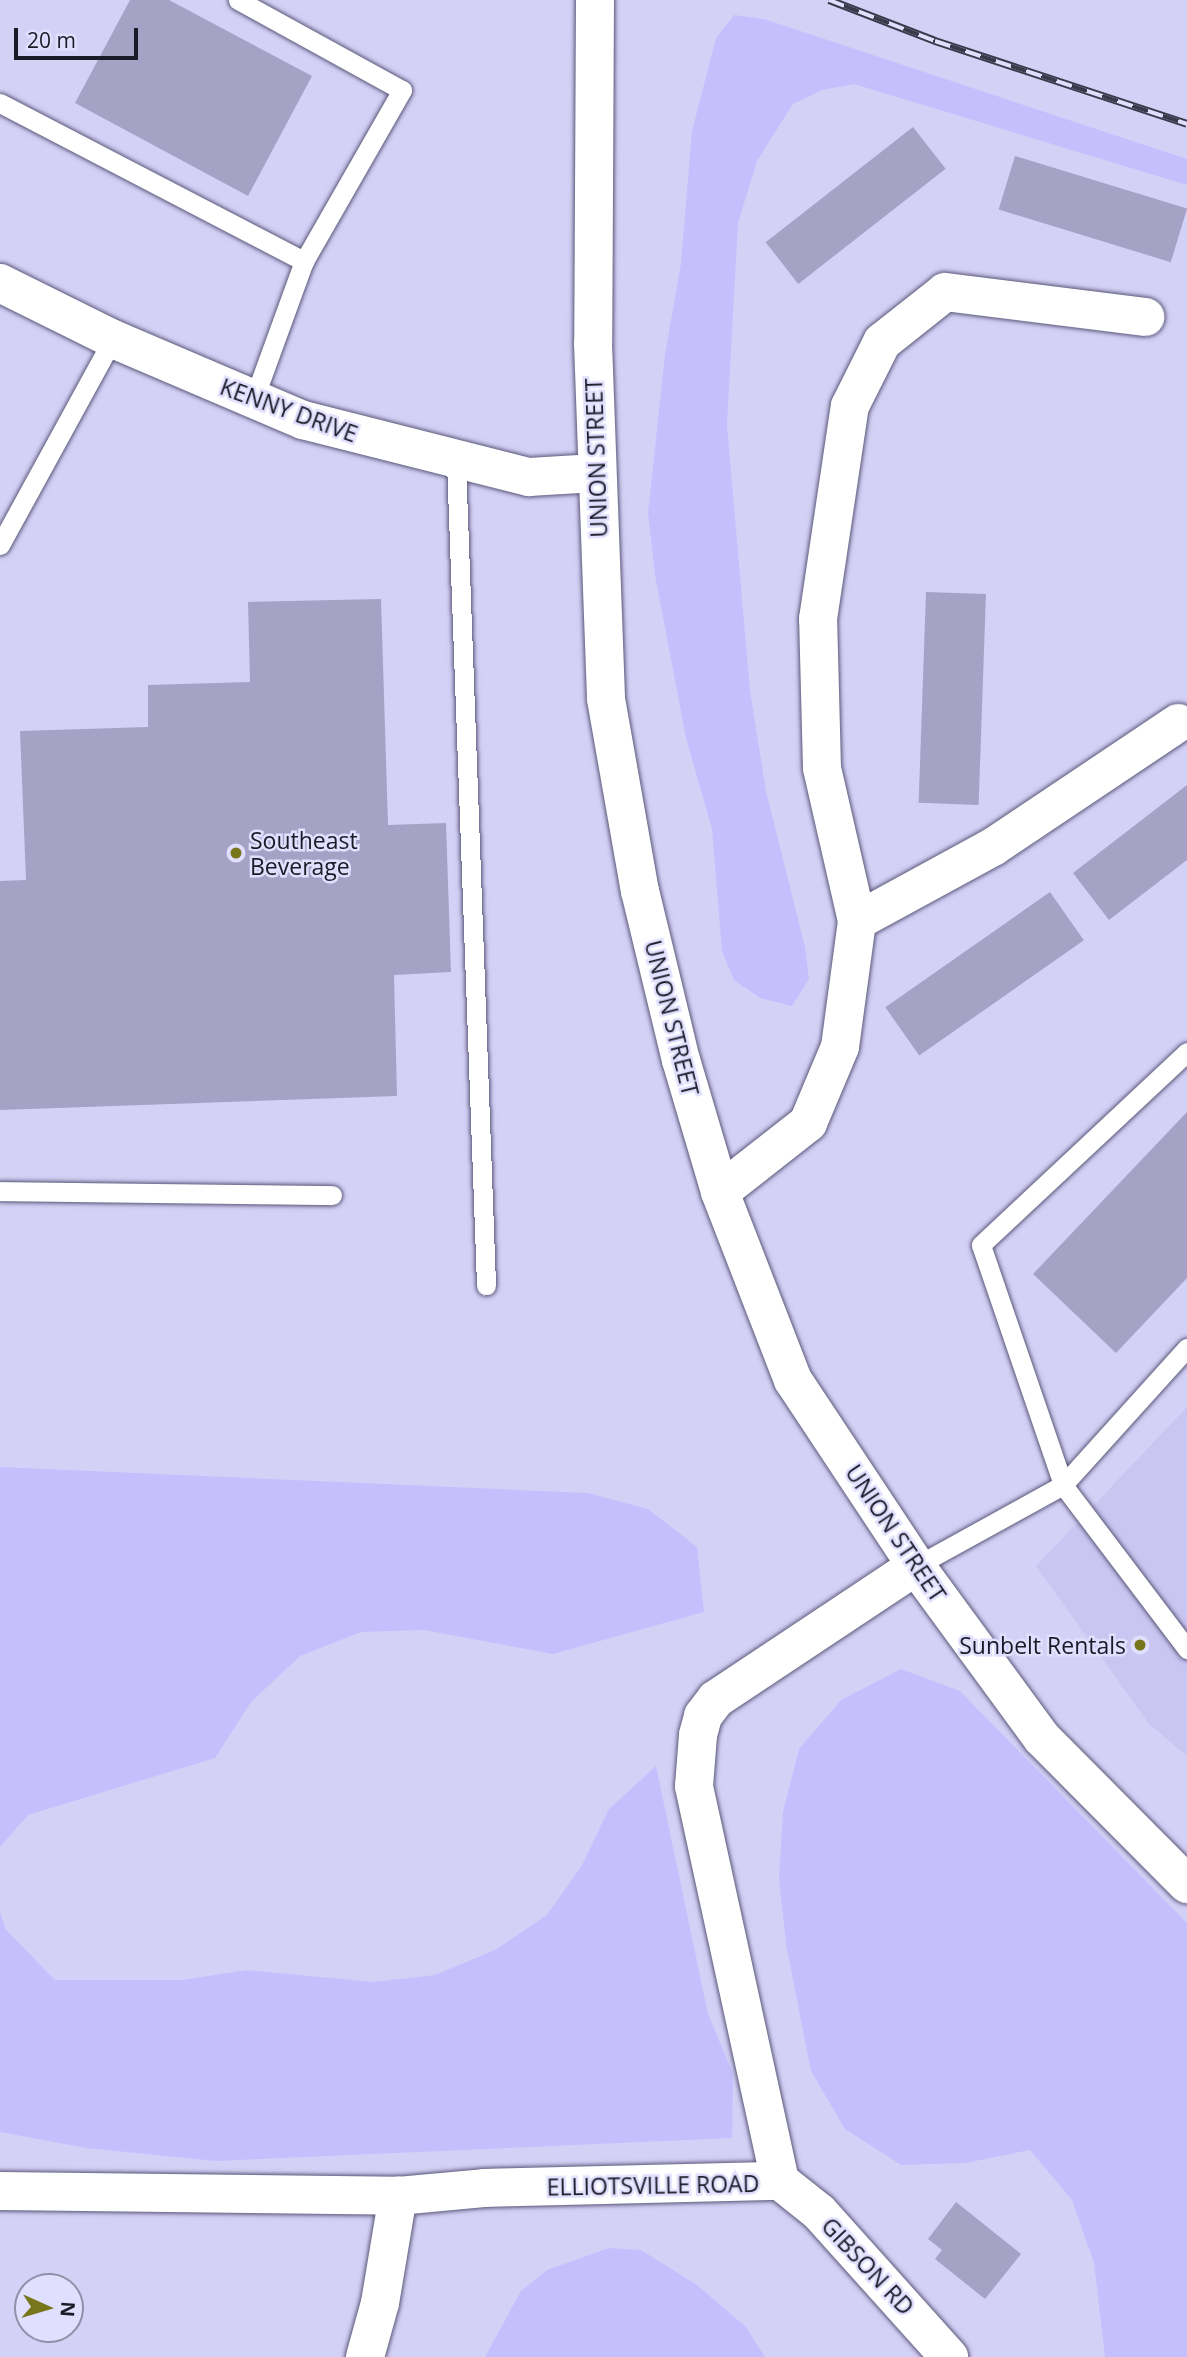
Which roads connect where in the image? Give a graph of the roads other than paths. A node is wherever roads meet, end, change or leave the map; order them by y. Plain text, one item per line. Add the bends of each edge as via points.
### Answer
1 (238, 0) edge
2 (595, 0) edge
3 (0, 103) edge
4 (304, 261) junction
5 (0, 283) edge
6 (1145, 317) dead end
7 (113, 339) junction
8 (253, 401) junction
9 (456, 462) junction
10 (596, 473) junction
11 (0, 545) edge
12 (1178, 723) dead end
13 (857, 921) junction
14 (1187, 1052) edge
15 (0, 1191) edge
16 (720, 1192) junction
17 (332, 1195) dead end
18 (486, 1285) dead end
19 (1187, 1348) edge
20 (1063, 1485) junction
21 (916, 1566) junction
22 (1187, 1649) edge
23 (1187, 1884) edge
24 (780, 2181) junction
25 (0, 2191) edge
26 (398, 2196) junction
27 (365, 2357) edge
28 (949, 2357) edge

1 - 4 lane via 402,90
2 - 10 street, UNION STREET
3 - 4 lane
4 - 8 lane
5 - 7 street, KENNY DRIVE
6 - 13 street via 945,292 882,342 850,406 818,619 822,768
7 - 8 street, KENNY DRIVE
7 - 11 lane
8 - 9 street, KENNY DRIVE via 303,420
9 - 10 street, KENNY DRIVE via 529,477
9 - 18 lane
10 - 16 street, UNION STREET via 606,699 640,891 681,1060
12 - 13 street via 993,847
13 - 16 street via 840,1047 808,1123
14 - 20 lane via 981,1245
15 - 17 lane
16 - 21 street, UNION STREET via 793,1380
19 - 20 lane
20 - 21 lane
20 - 22 lane
21 - 23 street, UNION STREET via 1042,1738
21 - 24 street, ELLIOTSVILLE ROAD via 716,1699 703,1716 698,1735 694,1786
24 - 26 street, ELLIOTSVILLE ROAD via 484,2188
24 - 28 street, GIBSON RD via 819,2212
25 - 26 street, ELLIOTSVILLE ROAD
26 - 27 street via 380,2303

